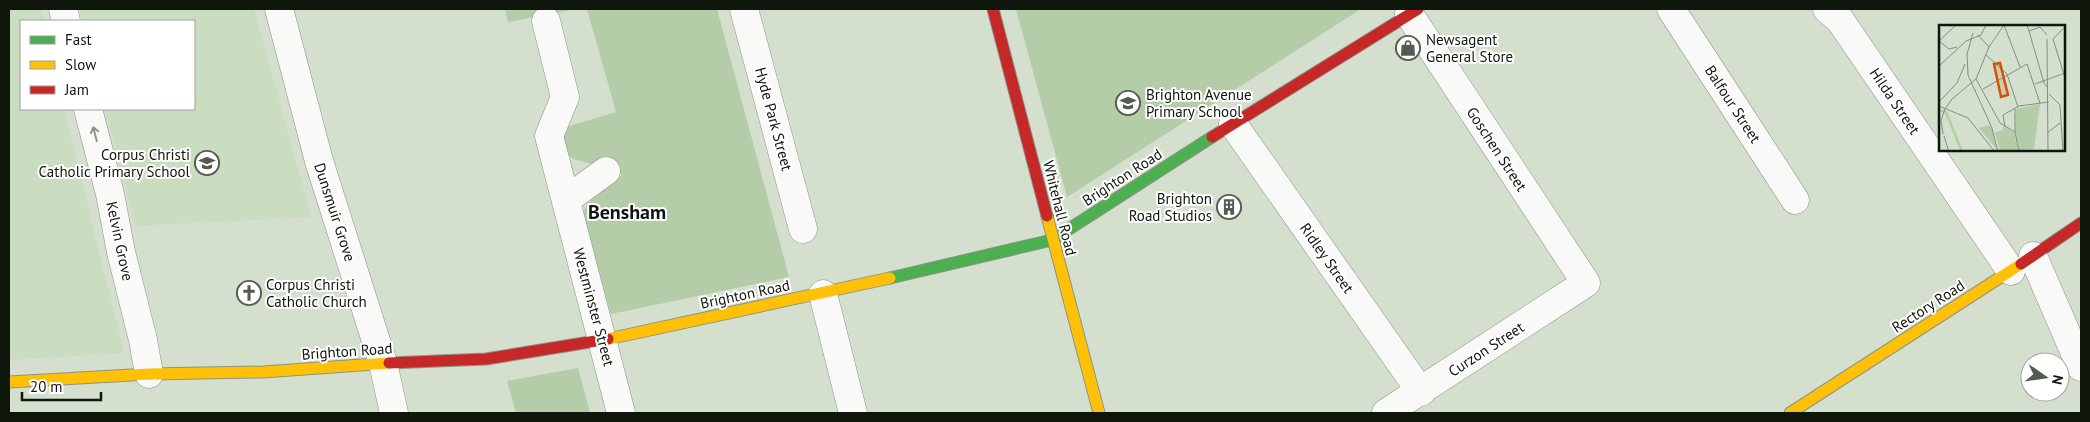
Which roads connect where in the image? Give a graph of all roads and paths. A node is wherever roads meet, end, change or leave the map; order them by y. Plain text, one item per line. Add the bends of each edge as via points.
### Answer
1 (278, 9) edge
2 (744, 9) edge
3 (993, 9) edge
4 (1671, 9) edge
5 (1827, 9) edge
6 (1413, 12) edge
7 (546, 21) dead end
8 (88, 110) edge
9 (1233, 124) junction
10 (606, 171) dead end
11 (566, 200) junction
12 (1795, 200) dead end
13 (2081, 223) edge
14 (803, 229) dead end
15 (1052, 240) junction
16 (2033, 256) junction
17 (2011, 271) junction
18 (1586, 283) joint
19 (823, 294) junction
20 (602, 340) junction
21 (383, 363) junction
22 (2081, 367) edge
23 (149, 374) junction
24 (9, 382) edge
25 (1421, 392) junction
26 (394, 413) edge
27 (621, 413) edge
28 (853, 413) edge
29 (1099, 413) edge
30 (1386, 413) edge
31 (1790, 413) edge

1 - 21 street, Dunsmuir Grove via 319,162
2 - 14 street, Hyde Park Street
3 - 15 street, Whitehall Road
4 - 12 street, Balfour Street
5 - 17 street, Hilda Street via 1840,20
6 - 9 street, Brighton Road
6 - 18 street, Goschen Street
7 - 11 street, Westminster Street via 565,97 549,136
23 -> 8 street, Kelvin Grove
9 - 15 street, Brighton Road
9 - 25 street, Ridley Street
10 - 11 street
11 - 20 street, Westminster Street
13 - 16 street, Rectory Road
15 - 19 street, Brighton Road
15 - 29 street, Whitehall Road
16 - 17 street, Rectory Road
16 - 22 street
17 - 31 street, Rectory Road
18 - 25 street, Curzon Street
19 - 20 street, Brighton Road
19 - 28 street
20 - 21 street, Brighton Road via 486,359
20 - 27 street, Westminster Street
21 - 23 street, Brighton Road via 263,372
21 - 26 street, Dunsmuir Grove
23 - 24 street, Brighton Road
25 - 30 street, Curzon Street

